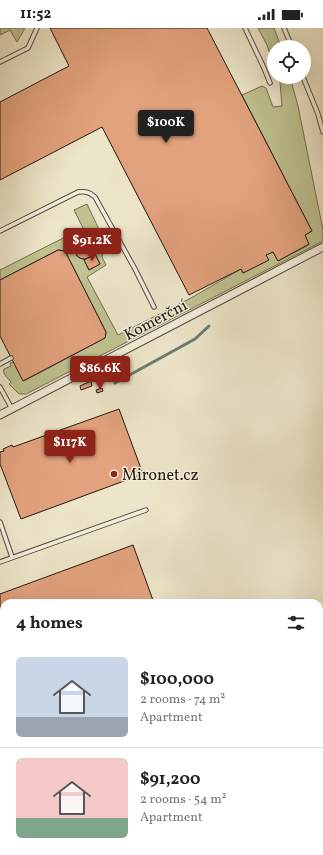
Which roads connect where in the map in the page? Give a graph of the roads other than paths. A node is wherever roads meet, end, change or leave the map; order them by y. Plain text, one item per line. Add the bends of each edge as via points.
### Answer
1 (38, 28) edge
2 (245, 28) edge
3 (284, 28) edge
4 (289, 40) edge
5 (0, 62) edge
6 (267, 76) edge
7 (306, 84) edge
8 (323, 132) edge
9 (0, 231) edge
10 (323, 247) edge
11 (154, 307) dead end
12 (11, 358) dead end
13 (0, 364) edge
14 (0, 387) edge
15 (12, 409) junction
16 (0, 415) edge
17 (146, 510) dead end
18 (0, 522) edge
19 (12, 557) junction
20 (0, 562) edge

1 - 5 lane via 28,48
2 - 6 lane
3 - 4 lane
7 - 8 lane
9 - 11 lane via 78,192 86,191 95,197
10 - 15 street, Komerční
12 - 13 lane
14 - 15 lane
15 - 16 street, Komerční
17 - 19 lane
18 - 19 lane
19 - 20 lane

